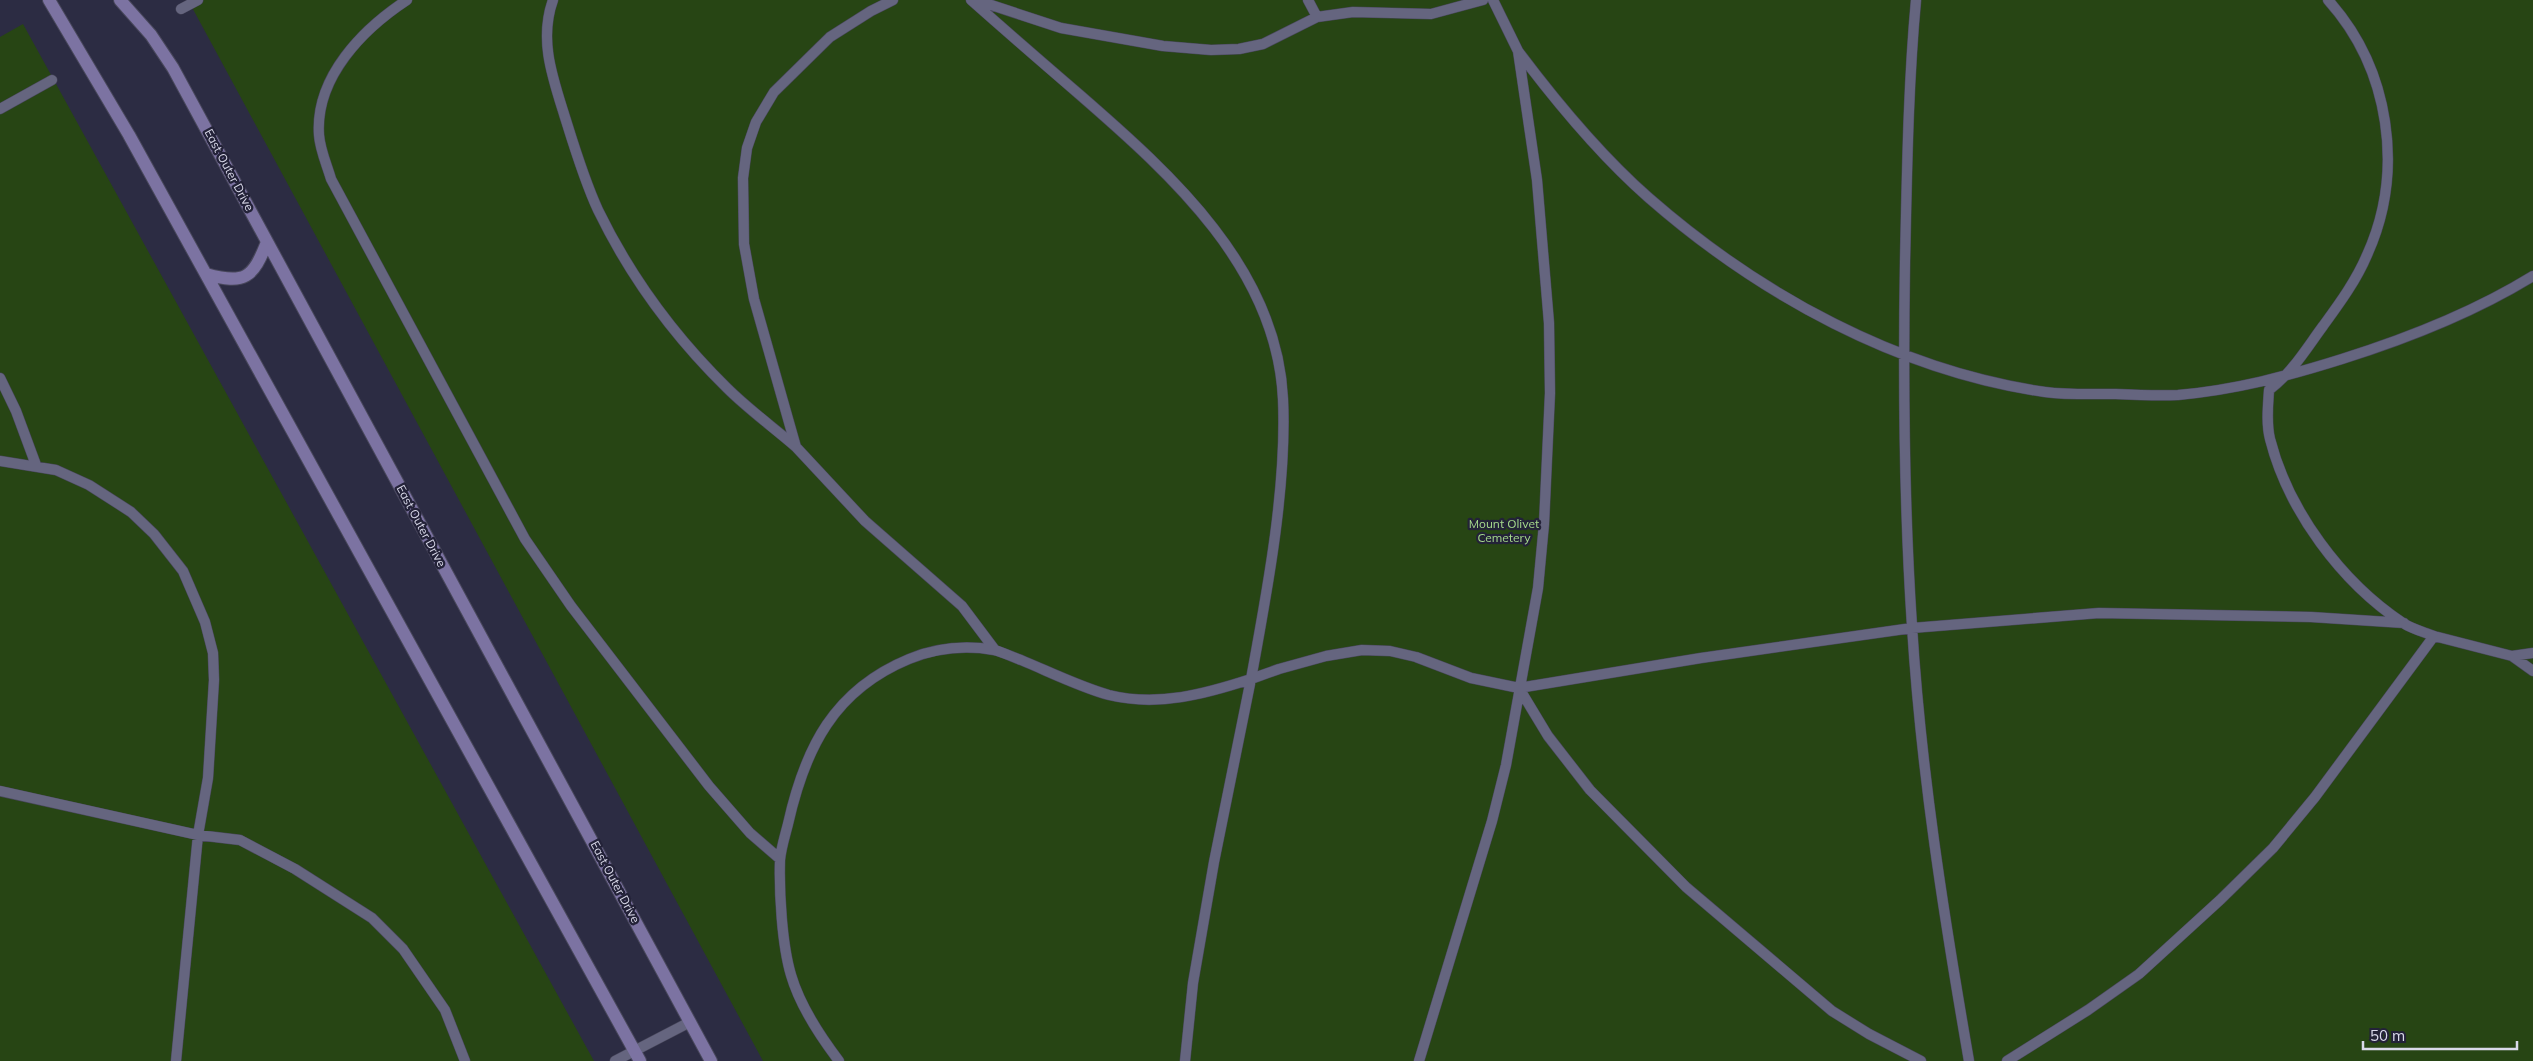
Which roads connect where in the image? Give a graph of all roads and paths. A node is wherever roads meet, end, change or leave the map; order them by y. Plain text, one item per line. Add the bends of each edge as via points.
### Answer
1 (49, 0) edge
2 (120, 0) edge
3 (198, 0) edge
4 (407, 0) edge
5 (553, 0) edge
6 (894, 0) edge
7 (971, 0) edge
8 (976, 0) edge
9 (1308, 0) edge
10 (1483, 0) edge
11 (1493, 0) edge
12 (1916, 0) edge
13 (2328, 0) edge
14 (181, 9) dead end
15 (1317, 17) junction
16 (1518, 51) junction
17 (52, 80) dead end
18 (0, 109) edge
19 (267, 242) junction
20 (206, 274) junction
21 (2533, 276) edge
22 (1904, 356) junction
23 (2287, 377) junction
24 (0, 378) edge
25 (796, 447) junction
26 (0, 461) edge
27 (36, 465) junction
28 (2404, 623) junction
29 (1912, 628) junction
30 (2434, 636) junction
31 (995, 650) junction
32 (2533, 653) edge
33 (2512, 656) junction
34 (2533, 671) edge
35 (1251, 679) junction
36 (1519, 688) junction
37 (0, 791) edge
38 (198, 835) junction
39 (780, 859) junction
40 (690, 1022) junction
41 (637, 1056) edge
42 (176, 1061) edge
43 (466, 1061) edge
44 (615, 1061) edge
45 (711, 1061) edge
46 (839, 1061) edge
47 (1185, 1061) edge
48 (1419, 1061) edge
49 (1921, 1061) edge
50 (1969, 1061) edge
51 (2007, 1061) edge

1 - 20 main road
2 - 19 main road, East Outer Drive via 151,35 173,68
3 - 14 lane
4 - 39 lane via 366,32 347,53 325,93 319,135 332,179 525,539 571,606 708,786 750,833
5 - 25 lane via 546,25 546,45 554,84 598,209 625,262 694,353 727,388
6 - 25 lane via 830,37 800,65 774,92 756,122 747,148 742,178 744,244 754,299
7 - 35 lane via 1144,151 1213,225 1244,273 1264,316 1276,353 1283,397 1283,444 1278,504
8 - 15 lane via 1062,28 1163,46 1211,50 1263,44
9 - 15 lane
10 - 15 lane via 1431,14 1353,12
11 - 16 lane
12 - 22 lane via 1910,65
13 - 23 lane via 2359,43 2372,71 2387,130 2387,192 2367,256 2345,294
16 - 22 lane via 1605,155 1649,198 1699,238 1801,306
16 - 36 lane via 1537,180 1550,393 1538,588
17 - 18 lane
19 - 20 main road via 258,265 246,277 227,280
19 - 40 main road, East Outer Drive
20 - 41 main road
21 - 23 lane via 2452,320 2393,344
22 - 23 lane via 2007,385 2048,392 2176,395 2225,390
22 - 29 lane
23 - 28 lane via 2269,390 2267,411 2269,438 2292,500 2316,539 2340,567
24 - 27 lane via 16,410
25 - 31 lane via 865,521 962,606
26 - 27 lane
27 - 38 lane via 89,485 131,512 168,551 194,594 213,653 214,680 208,778
28 - 29 lane via 2311,617 2108,613
28 - 30 lane
29 - 36 lane
29 - 50 lane via 1924,756
30 - 33 lane
30 - 51 lane via 2315,798 2273,848 2227,894 2139,974
31 - 35 lane via 1109,695 1143,699 1190,697
31 - 39 lane via 963,647 930,651 894,665 845,699 808,758 793,802
32 - 33 lane
33 - 34 lane
35 - 36 lane via 1326,656 1362,650 1390,651 1416,657 1471,678
35 - 47 lane via 1193,983
36 - 48 lane via 1506,765 1492,821
36 - 49 lane via 1548,736 1590,790 1686,888 1832,1010
37 - 38 lane
38 - 42 lane
38 - 43 lane via 240,840 372,918 403,949 445,1010
39 - 46 lane via 784,945 791,977 822,1038
40 - 41 lane
40 - 45 main road, East Outer Drive
41 - 44 lane

